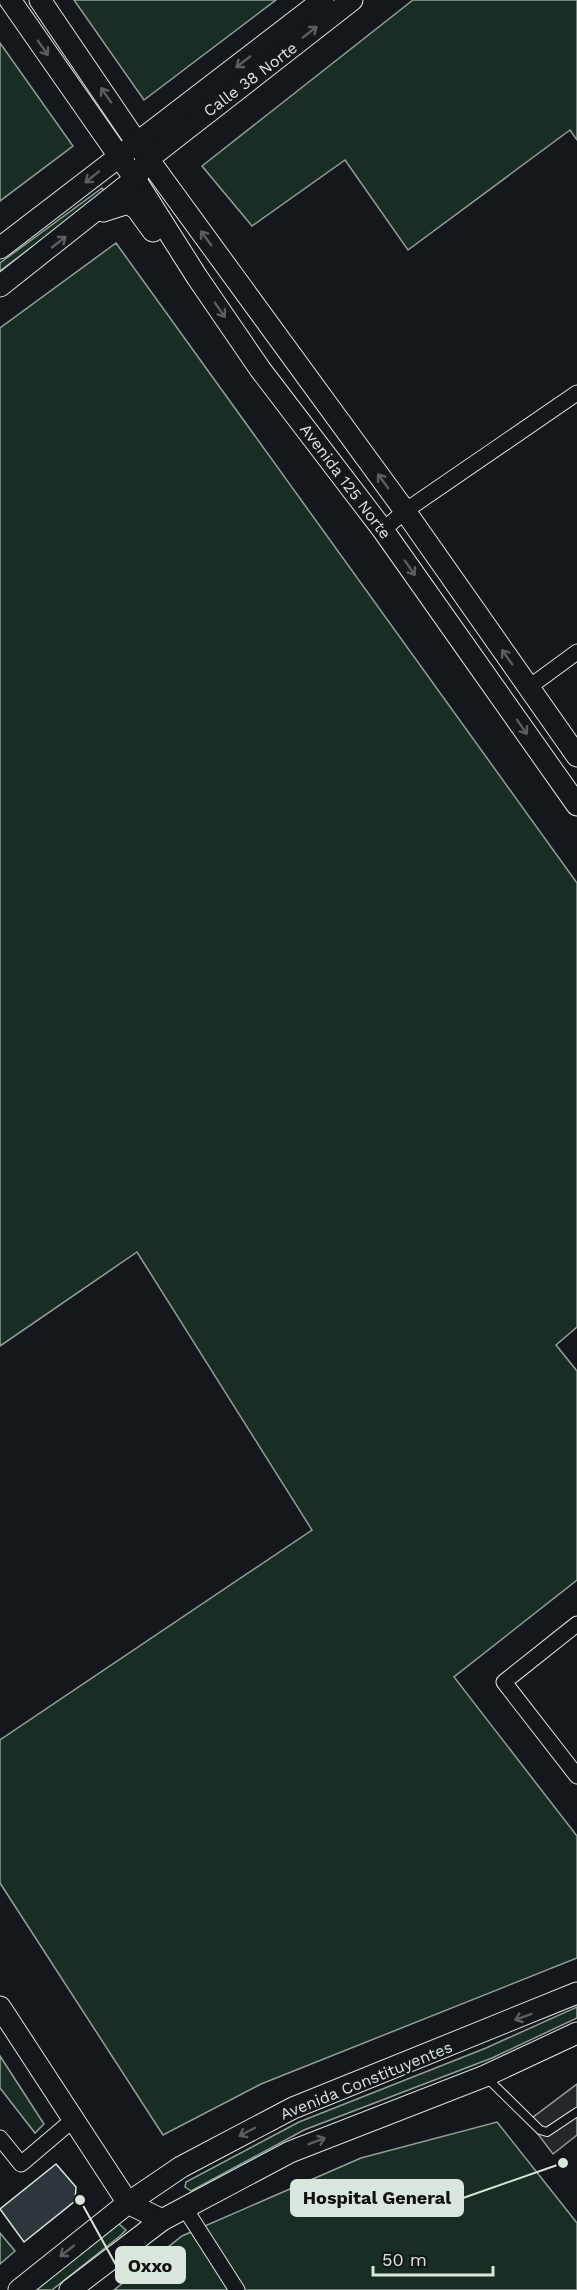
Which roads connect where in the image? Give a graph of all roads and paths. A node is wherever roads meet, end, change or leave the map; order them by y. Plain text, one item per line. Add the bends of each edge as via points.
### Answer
1 (10, 0) edge
2 (40, 0) edge
3 (336, 3) edge
4 (144, 151) junction
5 (117, 156) junction
6 (135, 180) junction
7 (94, 214) junction
8 (0, 248) edge
9 (196, 277) junction
10 (0, 286) edge
11 (577, 393) edge
12 (405, 511) junction
13 (383, 530) junction
14 (577, 652) edge
15 (528, 688) junction
16 (577, 756) edge
17 (577, 805) edge
18 (577, 1624) edge
19 (577, 1776) edge
20 (577, 1993) edge
21 (0, 2007) edge
22 (577, 2033) edge
23 (485, 2076) junction
24 (577, 2112) edge
25 (74, 2119) junction
26 (0, 2138) edge
27 (128, 2203) junction
28 (184, 2207) junction
29 (162, 2220) junction
30 (18, 2290) edge
31 (70, 2290) edge
32 (237, 2290) edge

1 -> 5 main road, Avenida 125 Norte
4 -> 2 main road, Avenida 125 Norte
3 - 4 main road, Calle 38 Norte
4 - 5 main road
4 - 6 main road
12 -> 4 main road, Avenida 125 Norte
5 - 6 main road, Avenida 125 Norte
5 -> 8 main road
6 - 7 main road
6 - 9 main road, Avenida 125 Norte
7 - 9 main road via 128,203 137,209 179,267
10 -> 7 main road
9 -> 13 main road, Avenida 125 Norte via 260,369
11 - 12 street
12 - 13 street
15 -> 12 main road, Avenida 125 Norte
13 -> 17 main road, Avenida 125 Norte
14 - 15 street
15 - 16 main road, Avenida 125 Norte
18 - 19 street via 504,1682
20 -> 27 main road, Avenida Constituyentes via 293,2108 182,2167
21 - 25 main road
22 - 23 main road
23 - 24 lane via 540,2130 555,2129
28 -> 23 main road via 290,2152
25 - 26 street via 21,2164
25 - 27 main road
27 - 29 main road
27 -> 30 main road, Avenida Constituyentes
28 - 29 main road
28 - 32 street
29 - 31 main road

